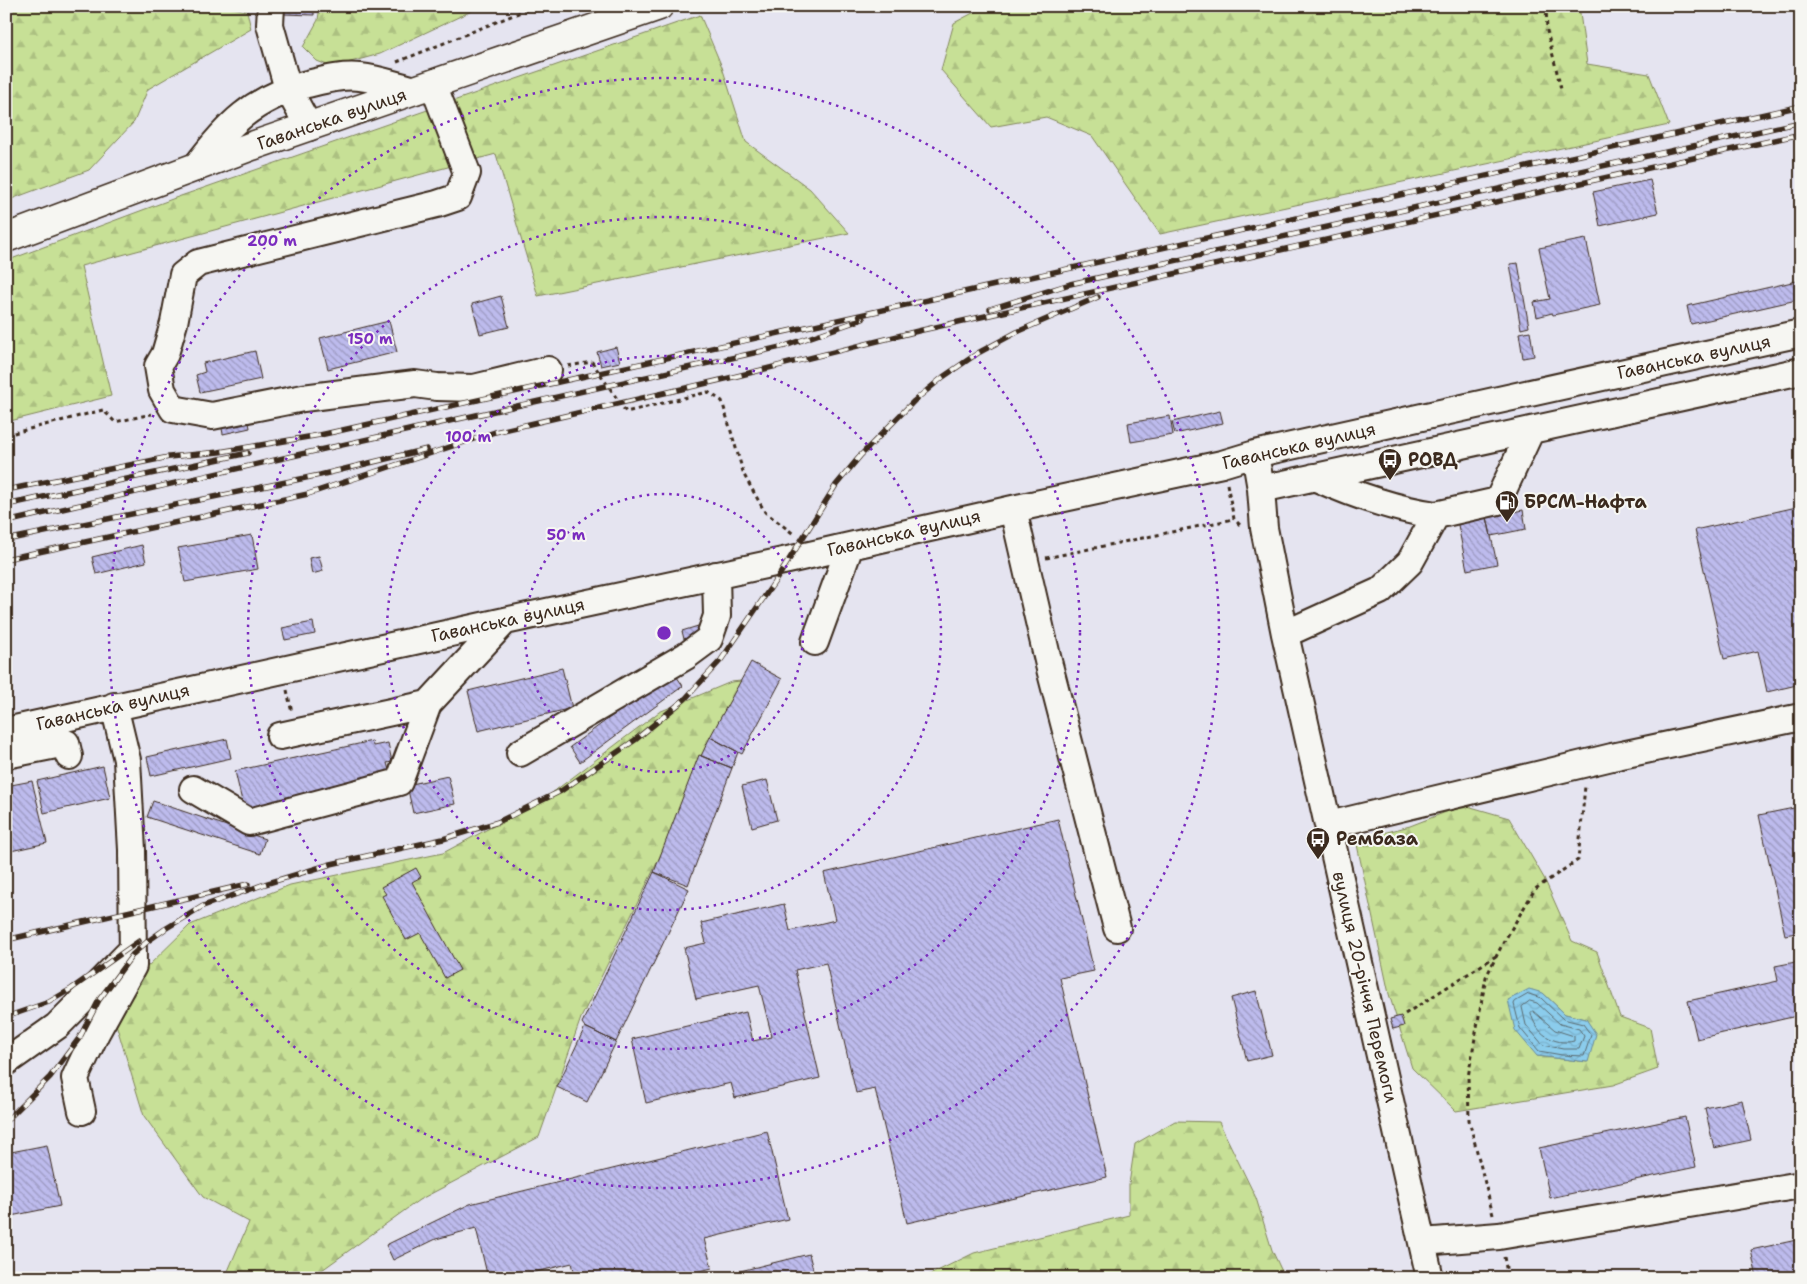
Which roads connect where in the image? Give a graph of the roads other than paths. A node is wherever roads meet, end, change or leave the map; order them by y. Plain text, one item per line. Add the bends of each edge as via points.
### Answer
1 (271, 6) edge
2 (659, 6) edge
3 (425, 87) junction
4 (288, 89) junction
5 (309, 127) junction
6 (195, 168) junction
7 (6, 238) edge
8 (1801, 333) edge
9 (548, 370) road end
10 (1801, 371) edge
11 (1532, 430) junction
12 (1255, 454) junction
13 (1314, 478) junction
14 (1261, 489) junction
15 (1012, 508) junction
16 (1436, 515) junction
17 (850, 546) junction
18 (716, 575) junction
19 (506, 620) junction
20 (1285, 634) junction
21 (815, 642) dead end
22 (428, 704) junction
23 (114, 706) junction
24 (1801, 717) edge
25 (6, 731) edge
26 (280, 736) dead end
27 (520, 753) dead end
28 (6, 755) edge
29 (69, 756) dead end
30 (193, 789) dead end
31 (1328, 825) junction
32 (1117, 928) dead end
33 (133, 949) junction
34 (6, 1062) edge
35 (82, 1110) dead end
36 (1801, 1186) edge
37 (1422, 1242) junction
38 (1430, 1278) edge

1 - 4 street via 270,25
2 - 3 main road, Гаванська вулиця
3 - 4 street via 359,77 327,78
3 - 5 main road, Гаванська вулиця
3 - 9 street via 467,173 458,197 198,263 183,275 174,323 158,366 162,390 173,410 212,416 303,398 415,384 474,388
4 - 5 street
4 - 6 street via 246,112 218,138
5 - 6 main road, Гаванська вулиця
6 - 7 main road, Гаванська вулиця
8 - 12 street, Гаванська вулиця
10 - 11 street, Гаванська вулиця
11 - 13 street, Гаванська вулиця
11 - 16 street via 1498,501
12 - 14 street, вулиця 20-річчя Перемоги
12 - 15 street, Гаванська вулиця via 1222,464
13 - 14 street, Гаванська вулиця
13 - 16 street via 1400,509
14 - 20 street, вулиця 20-річчя Перемоги via 1264,528
15 - 17 street, Гаванська вулиця
15 - 32 street
16 - 20 street via 1410,562 1380,591
17 - 18 street, Гаванська вулиця
17 - 21 street
18 - 19 street, Гаванська вулиця
18 - 27 street via 717,616 709,639 686,656
19 - 22 street
19 - 23 street, Гаванська вулиця
20 - 31 street, вулиця 20-річчя Перемоги
22 - 26 street
22 - 30 street via 399,782 249,822
23 - 25 street, Гаванська вулиця
23 - 33 street via 127,760
24 - 31 street via 1588,763
28 - 29 street via 66,743
31 - 37 street, вулиця 20-річчя Перемоги
33 - 34 street via 57,1026
33 - 35 street via 133,966 75,1078
36 - 37 street via 1499,1236
37 - 38 street, вулиця 20-річчя Перемоги

